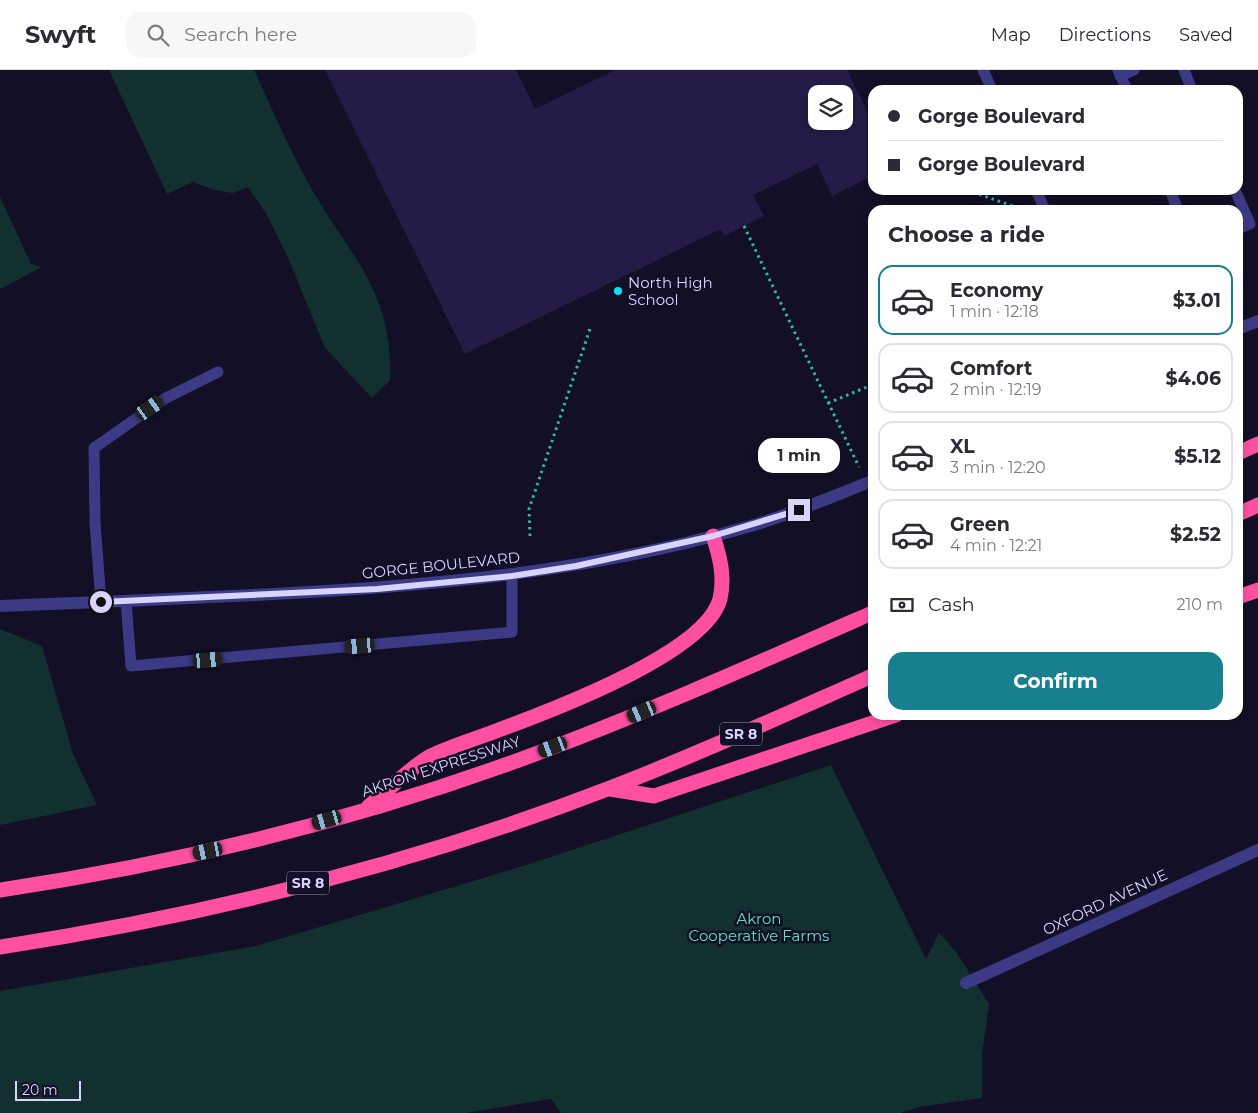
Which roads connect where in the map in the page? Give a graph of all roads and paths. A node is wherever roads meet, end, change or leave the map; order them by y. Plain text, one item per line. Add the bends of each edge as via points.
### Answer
1 (983, 70) edge
2 (1134, 70) edge
3 (1184, 70) edge
4 (1119, 73) edge
5 (990, 85) edge
6 (1125, 85) edge
7 (1190, 85) edge
8 (981, 195) edge
9 (1010, 205) edge
10 (1243, 208) edge
11 (744, 226) dead end
12 (1243, 227) edge
13 (1258, 321) edge
14 (591, 326) dead end
15 (1243, 327) edge
16 (218, 372) dead end
17 (868, 387) edge
18 (828, 403) junction
19 (1258, 444) edge
20 (1243, 451) edge
21 (868, 478) edge
22 (868, 483) edge
23 (1258, 505) edge
24 (1243, 512) edge
25 (530, 536) dead end
26 (713, 536) junction
27 (512, 576) junction
28 (1258, 590) edge
29 (1243, 596) edge
30 (126, 601) junction
31 (101, 602) junction
32 (0, 606) edge
33 (868, 615) edge
34 (868, 678) edge
35 (881, 720) edge
36 (608, 789) junction
37 (363, 810) junction
38 (1258, 850) edge
39 (0, 890) edge
40 (0, 947) edge
41 (966, 983) dead end

1 - 5 lane
2 - 4 lane
3 - 7 lane
4 - 6 lane
8 - 9 path
10 - 12 lane via 1250,224
11 - 18 path
13 - 15 street
14 - 25 path via 529,509
16 - 31 lane via 164,399 94,448
17 - 18 path
18 - 21 path
19 - 20 highway
22 - 26 street, GORGE BOULEVARD via 782,516
23 - 24 highway
26 - 27 street, GORGE BOULEVARD via 576,566
26 - 37 highway via 721,562 719,600 707,621 688,638 605,686 430,756
27 - 30 street, GORGE BOULEVARD via 377,589
27 - 30 lane via 512,632 131,666
28 - 29 highway
30 - 31 street, GORGE BOULEVARD
31 - 32 street, GORGE BOULEVARD
33 - 37 highway, AKRON EXPRESSWAY via 606,727 509,763
34 - 36 highway, SR 8 via 692,756
35 - 36 highway via 654,796
36 - 40 highway, SR 8 via 484,832 350,872 206,909
37 - 39 highway, AKRON EXPRESSWAY via 274,835 135,867
38 - 41 street, OXFORD AVENUE

